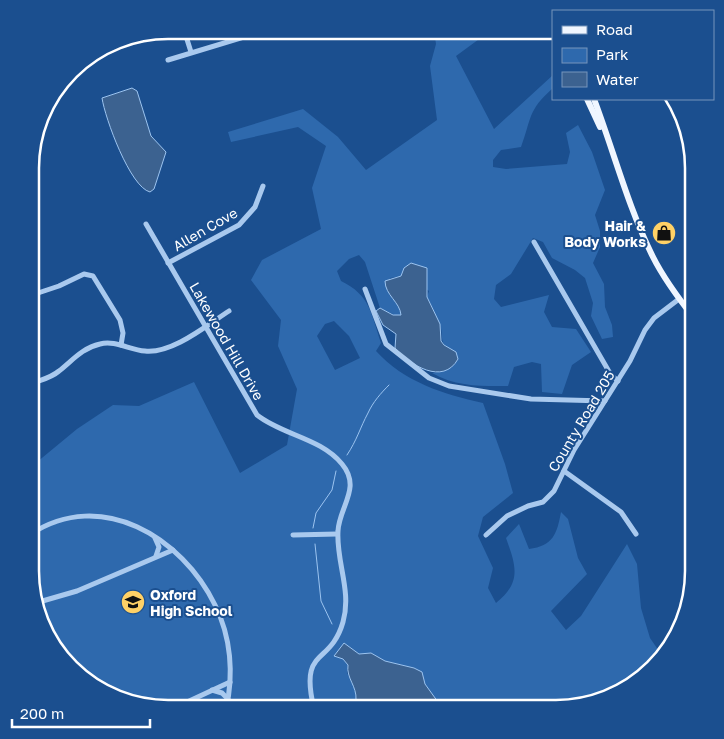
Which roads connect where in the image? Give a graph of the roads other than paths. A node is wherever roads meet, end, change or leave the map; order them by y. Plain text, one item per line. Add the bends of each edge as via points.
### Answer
1 (187, 39) edge
2 (236, 39) edge
3 (191, 52) junction
4 (168, 60) dead end
5 (587, 100) edge
6 (594, 100) edge
7 (614, 160) junction
8 (263, 186) dead end
9 (146, 224) dead end
10 (534, 242) dead end
11 (168, 263) junction
12 (366, 289) dead end
13 (39, 293) edge
14 (679, 299) junction
15 (685, 307) edge
16 (229, 311) dead end
17 (204, 326) junction
18 (121, 345) junction
19 (39, 380) edge
20 (618, 381) junction
21 (605, 401) junction
22 (564, 471) junction
23 (39, 529) edge
24 (337, 534) junction
25 (636, 534) dead end
26 (293, 535) dead end
27 (486, 535) dead end
28 (155, 537) junction
29 (173, 550) junction
30 (156, 556) junction
31 (42, 601) edge
32 (230, 682) junction
33 (211, 690) junction
34 (190, 700) edge
35 (228, 700) joint
36 (311, 700) edge

1 - 3 street
2 - 3 street
3 - 4 street
5 - 7 main road
6 - 7 main road
7 - 14 main road via 653,258
8 - 11 street, Allen Cove via 255,207 239,225
9 - 11 street, Lakewood Hill Drive
10 - 20 street via 611,375
11 - 17 street, Lakewood Hill Drive
12 - 21 street via 386,344 429,378 449,386 531,399
13 - 18 street via 84,274 93,276 120,320
14 - 15 main road
14 - 20 street, County Road 205 via 650,323
16 - 17 street
17 - 18 street via 162,350 142,351
17 - 24 street, Lakewood Hill Drive via 257,415 268,424 327,450 344,466 351,487
18 - 19 street via 103,343 92,346 59,371
20 - 21 street, County Road 205
21 - 22 street, County Road 205
22 - 25 street via 621,512
22 - 27 street, County Road 205 via 547,499 518,510
23 - 28 street via 63,518 92,515 124,522
24 - 26 street
24 - 36 street, Lakewood Hill Drive via 346,590 345,614 337,636 309,672
28 - 29 street
28 - 30 street via 159,547
29 - 30 street
29 - 32 street via 196,574 216,606 228,641
30 - 31 street via 77,591
32 - 33 street
32 - 35 street
33 - 34 street
33 - 35 street via 222,693

